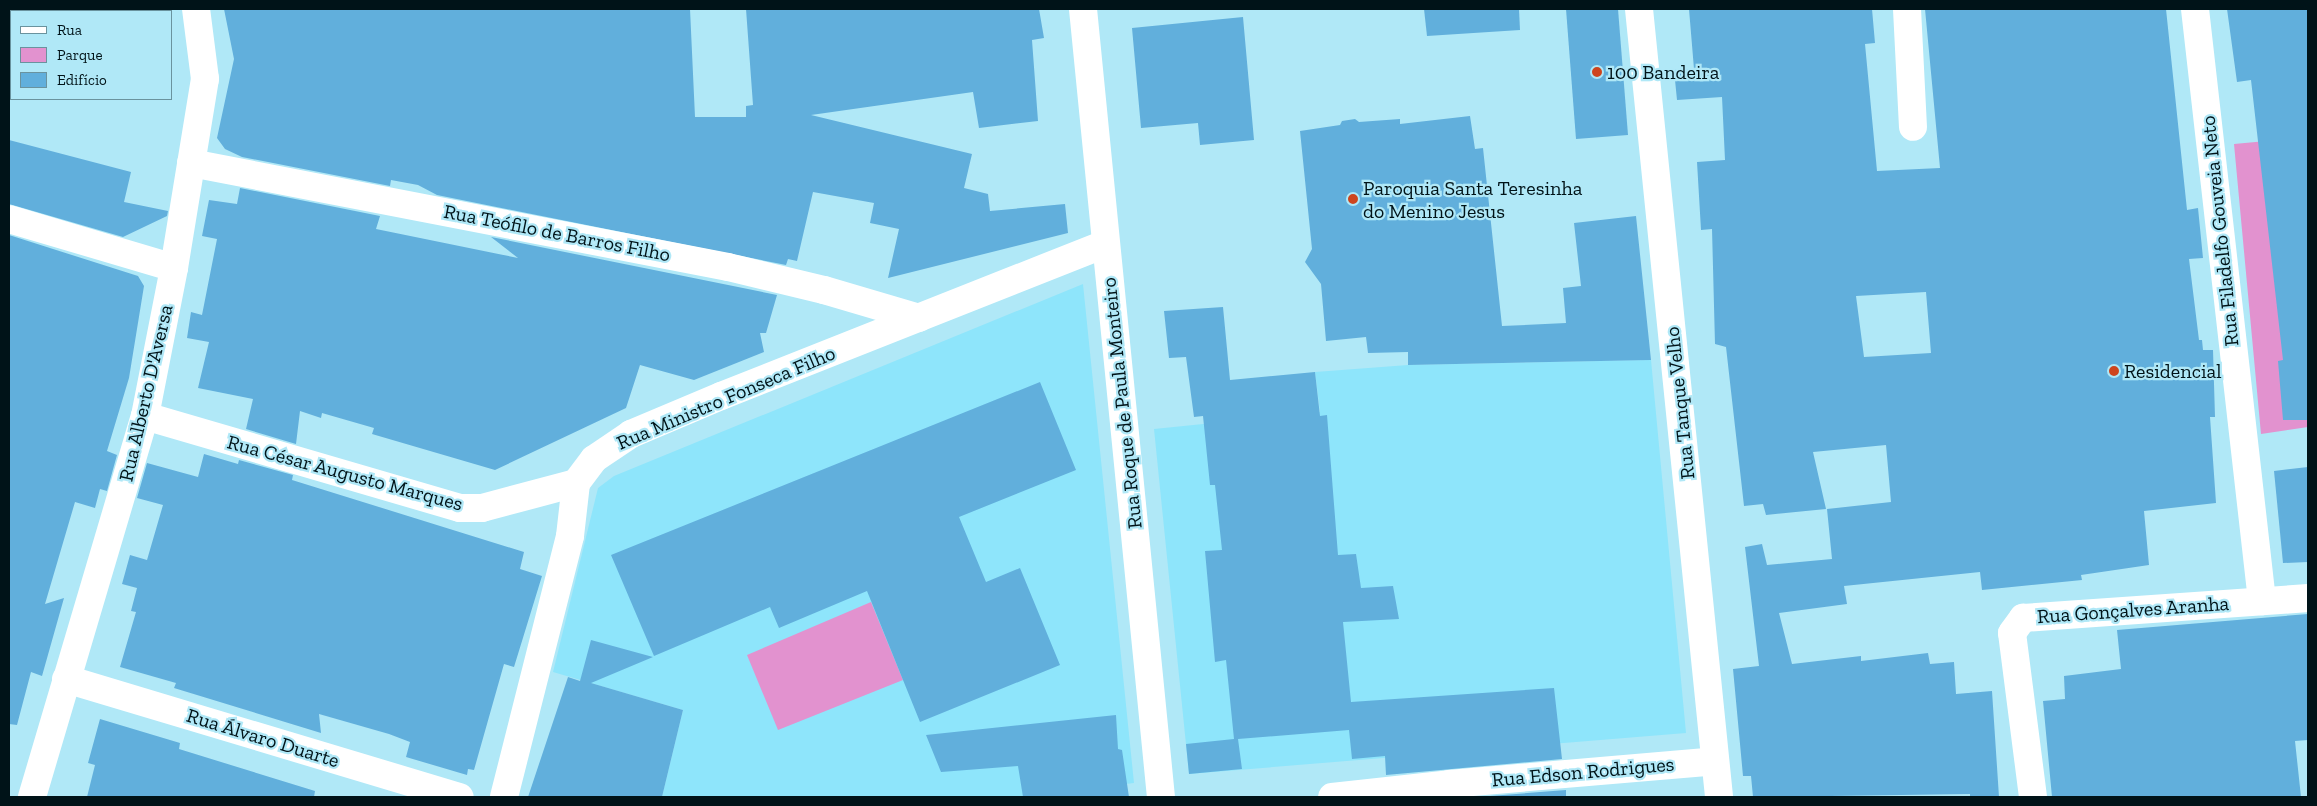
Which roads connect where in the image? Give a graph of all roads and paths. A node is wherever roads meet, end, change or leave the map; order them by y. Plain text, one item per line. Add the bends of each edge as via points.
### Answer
1 (196, 9) edge
2 (1083, 9) edge
3 (1639, 9) edge
4 (1907, 9) edge
5 (2195, 9) edge
6 (1913, 127) dead end
7 (191, 163) junction
8 (9, 219) edge
9 (1105, 244) junction
10 (174, 268) junction
11 (919, 318) junction
12 (145, 416) junction
13 (576, 483) junction
14 (2308, 598) edge
15 (2262, 601) junction
16 (66, 680) junction
17 (1715, 761) junction
18 (32, 797) edge
19 (460, 797) edge
20 (504, 797) edge
21 (1161, 797) edge
22 (1332, 797) edge
23 (1719, 797) edge
24 (2033, 797) edge

1 - 7 street, Rua Alberto D'Aversa via 205,79
2 - 9 street, Rua Roque de Paula Monteiro
3 - 17 street, Rua Tanque Velho
4 - 6 street
5 - 15 street, Rua Filadelfo Gouveia Neto
7 - 10 street, Rua Alberto D'Aversa
7 - 11 street, Rua Teófilo de Barros Filho via 728,267 824,290
8 - 10 street
9 - 11 street, Rua Ministro Fonseca Filho
9 - 21 street, Rua Roque de Paula Monteiro
10 - 12 street, Rua Alberto D'Aversa
11 - 13 street, Rua Ministro Fonseca Filho via 631,434 594,458
12 - 13 street, Rua César Augusto Marques via 460,508 482,508
12 - 16 street, Rua Alberto D'Aversa
13 - 20 street, Rua Ministro Fonseca Filho via 570,536
14 - 15 street, Rua Gonçalves Aranha
15 - 24 street, Rua Gonçalves Aranha via 2023,618 2015,624 2012,633
16 - 18 street, Rua Alberto D'Aversa
16 - 19 street, Rua Álvaro Duarte
17 - 22 street, Rua Edson Rodrigues
17 - 23 street, Rua Tanque Velho

